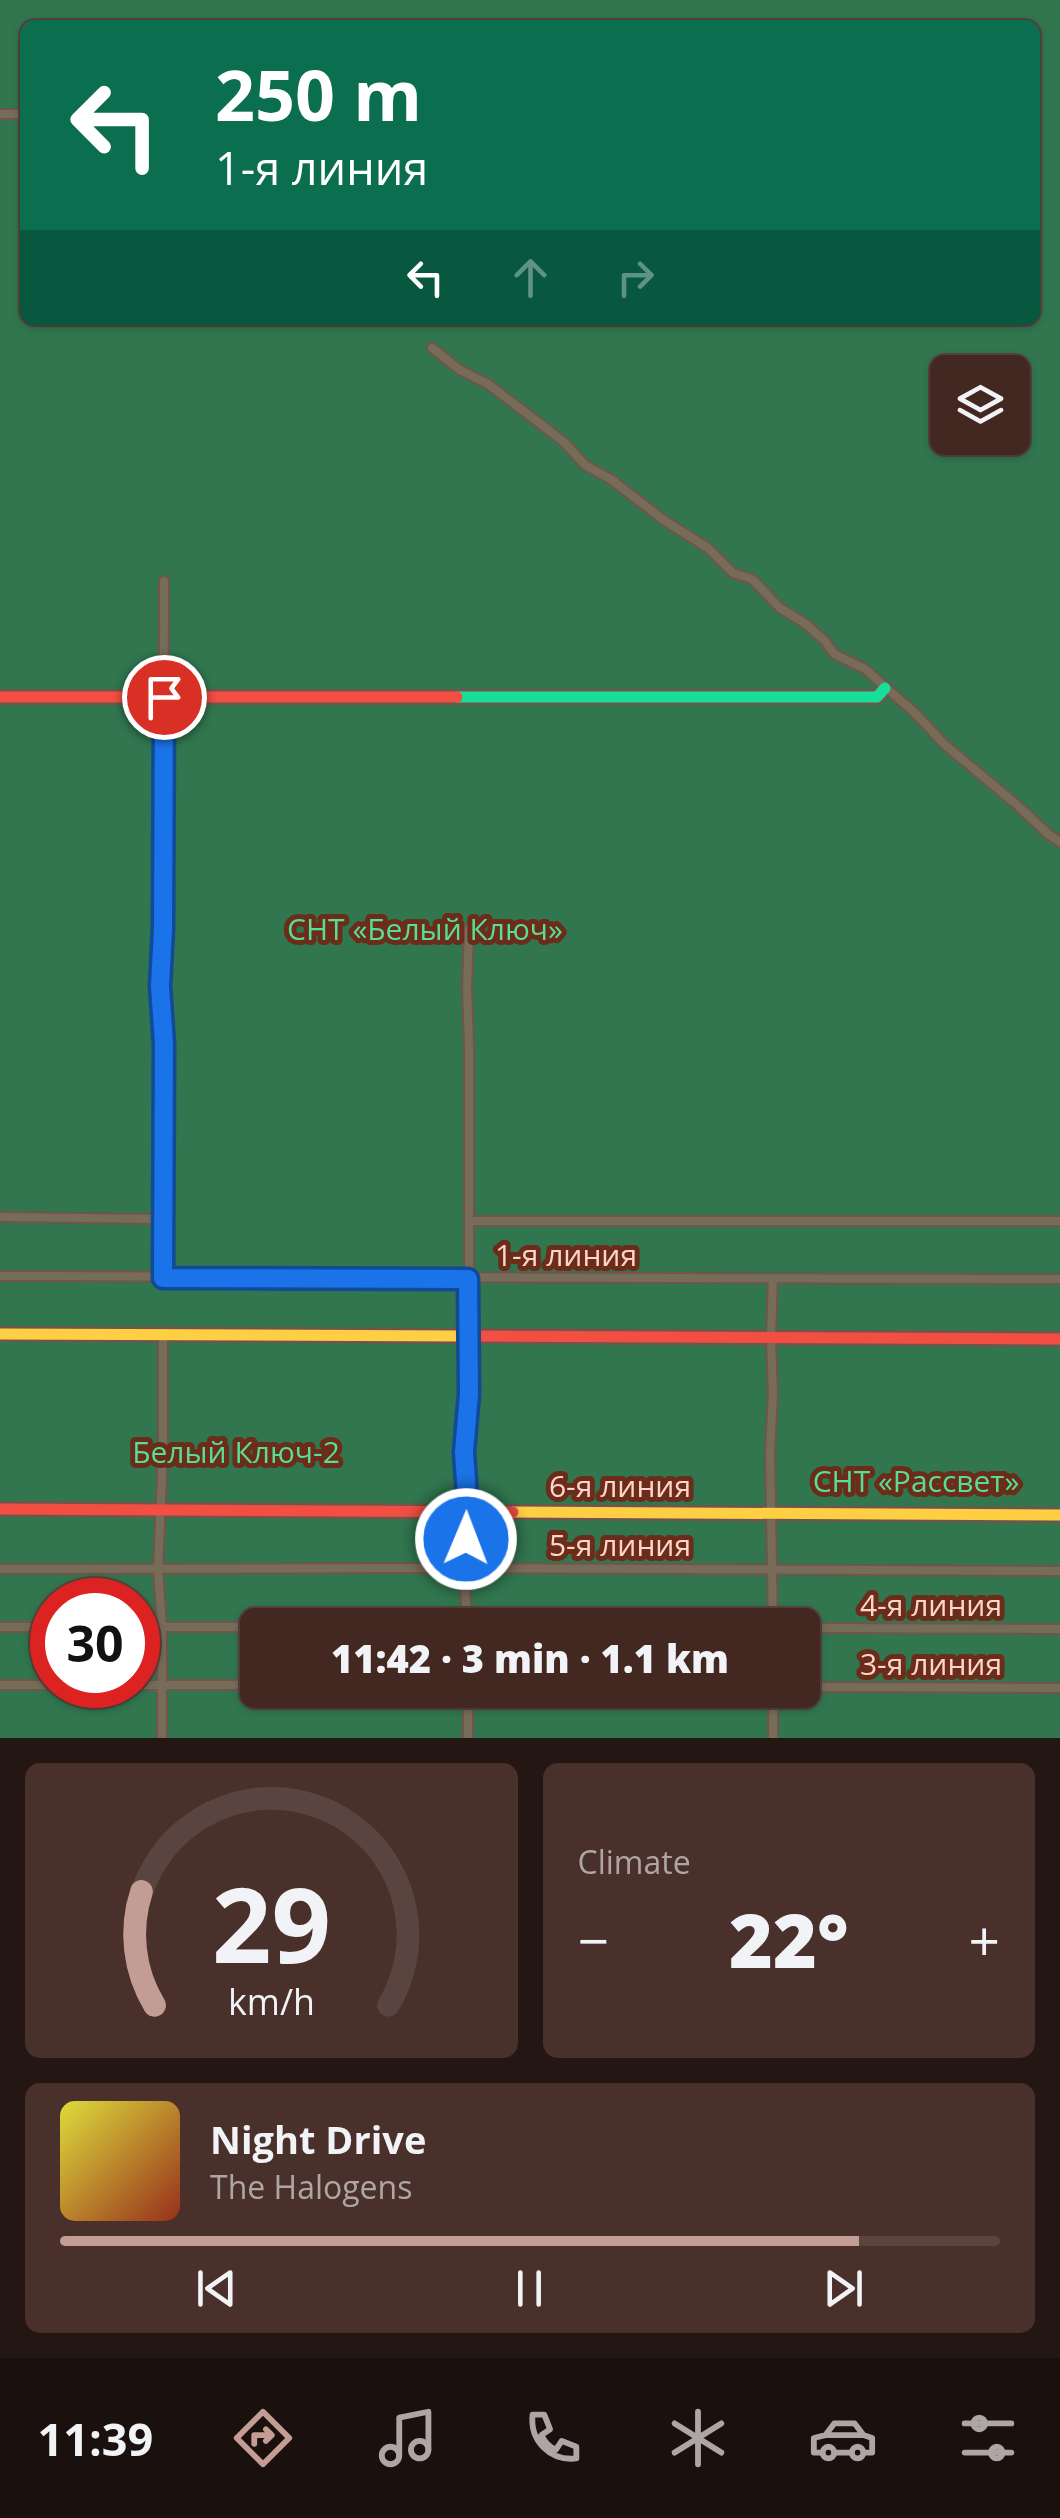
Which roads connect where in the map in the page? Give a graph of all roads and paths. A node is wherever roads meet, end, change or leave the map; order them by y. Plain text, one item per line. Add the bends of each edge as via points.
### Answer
1 (432, 348) dead end
2 (164, 581) dead end
3 (885, 688) junction
4 (0, 697) edge
5 (164, 697) junction
6 (1060, 842) edge
7 (470, 930) dead end
8 (0, 1217) edge
9 (163, 1219) junction
10 (469, 1221) junction
11 (1060, 1221) edge
12 (0, 1276) edge
13 (163, 1278) junction
14 (773, 1278) junction
15 (468, 1279) junction
16 (1060, 1280) edge
17 (0, 1334) edge
18 (163, 1336) junction
19 (468, 1336) junction
20 (770, 1337) junction
21 (1060, 1339) edge
22 (0, 1509) edge
23 (160, 1509) junction
24 (468, 1511) junction
25 (772, 1512) junction
26 (1060, 1515) edge
27 (464, 1568) junction
28 (0, 1569) edge
29 (158, 1569) junction
30 (772, 1570) junction
31 (1060, 1571) edge
32 (467, 1608) edge
33 (773, 1608) edge
34 (0, 1626) edge
35 (30, 1627) edge
36 (162, 1627) junction
37 (240, 1627) edge
38 (820, 1628) edge
39 (1060, 1630) edge
40 (0, 1685) edge
41 (30, 1685) edge
42 (163, 1685) junction
43 (240, 1685) edge
44 (820, 1686) edge
45 (1060, 1688) edge
46 (468, 1708) edge
47 (772, 1708) edge
48 (162, 1738) edge
49 (468, 1738) edge
50 (773, 1738) edge

1 - 3 street via 708,548 732,573 752,578 834,654
2 - 5 street
3 - 5 street via 877,697
3 - 6 street
4 - 5 street
5 - 9 street
7 - 10 street
8 - 9 street
9 - 13 street
10 - 11 street
10 - 15 street
12 - 13 street, 1-я линия
13 - 15 street, 1-я линия
14 - 15 street, 1-я линия
14 - 16 street, 1-я линия
14 - 20 street
15 - 19 street
17 - 18 street
18 - 19 street
18 - 23 street
19 - 20 street
19 - 24 street
20 - 21 street
20 - 25 street
22 - 23 street, 6-я линия
23 - 24 street, 6-я линия
23 - 29 street
24 - 25 street, 6-я линия
24 - 27 street
25 - 26 street, 6-я линия
25 - 30 street
27 - 29 street, 5-я линия
27 - 30 street, 5-я линия
27 - 32 street
28 - 29 street, 5-я линия
29 - 36 street
30 - 31 street, 5-я линия
30 - 33 street
34 - 35 street
36 - 37 street
36 - 42 street
38 - 39 street, 4-я линия
40 - 41 street
42 - 43 street
42 - 48 street
44 - 45 street, 3-я линия
46 - 49 street
47 - 50 street

